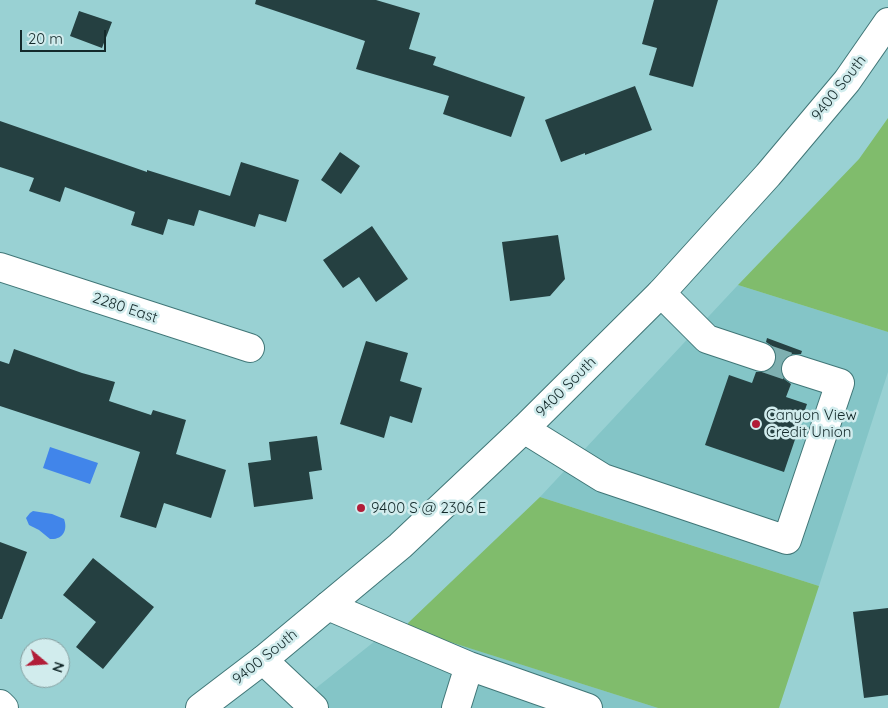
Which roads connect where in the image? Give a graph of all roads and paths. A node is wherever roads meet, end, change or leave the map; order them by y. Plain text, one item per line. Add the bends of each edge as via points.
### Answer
1 (888, 22) edge
2 (0, 267) edge
3 (660, 293) junction
4 (250, 348) dead end
5 (761, 357) tunnel mouth
6 (796, 369) tunnel mouth
7 (524, 429) junction
8 (328, 606) junction
9 (263, 660) junction
10 (469, 666) junction
11 (0, 704) edge
12 (4, 708) edge
13 (200, 708) edge
14 (314, 708) edge
15 (456, 708) edge
16 (588, 708) edge

1 - 3 main road, 9400 South via 847,81 774,168
2 - 4 main road, 2280 East
3 - 5 main road via 707,339
3 - 7 main road, 9400 South
6 - 7 main road via 840,383 787,540 603,478
7 - 8 main road, 9400 South via 400,546
8 - 9 main road, 9400 South
8 - 10 main road
9 - 13 main road, 9400 South
9 - 14 main road
10 - 15 main road
10 - 16 main road
11 - 12 main road

